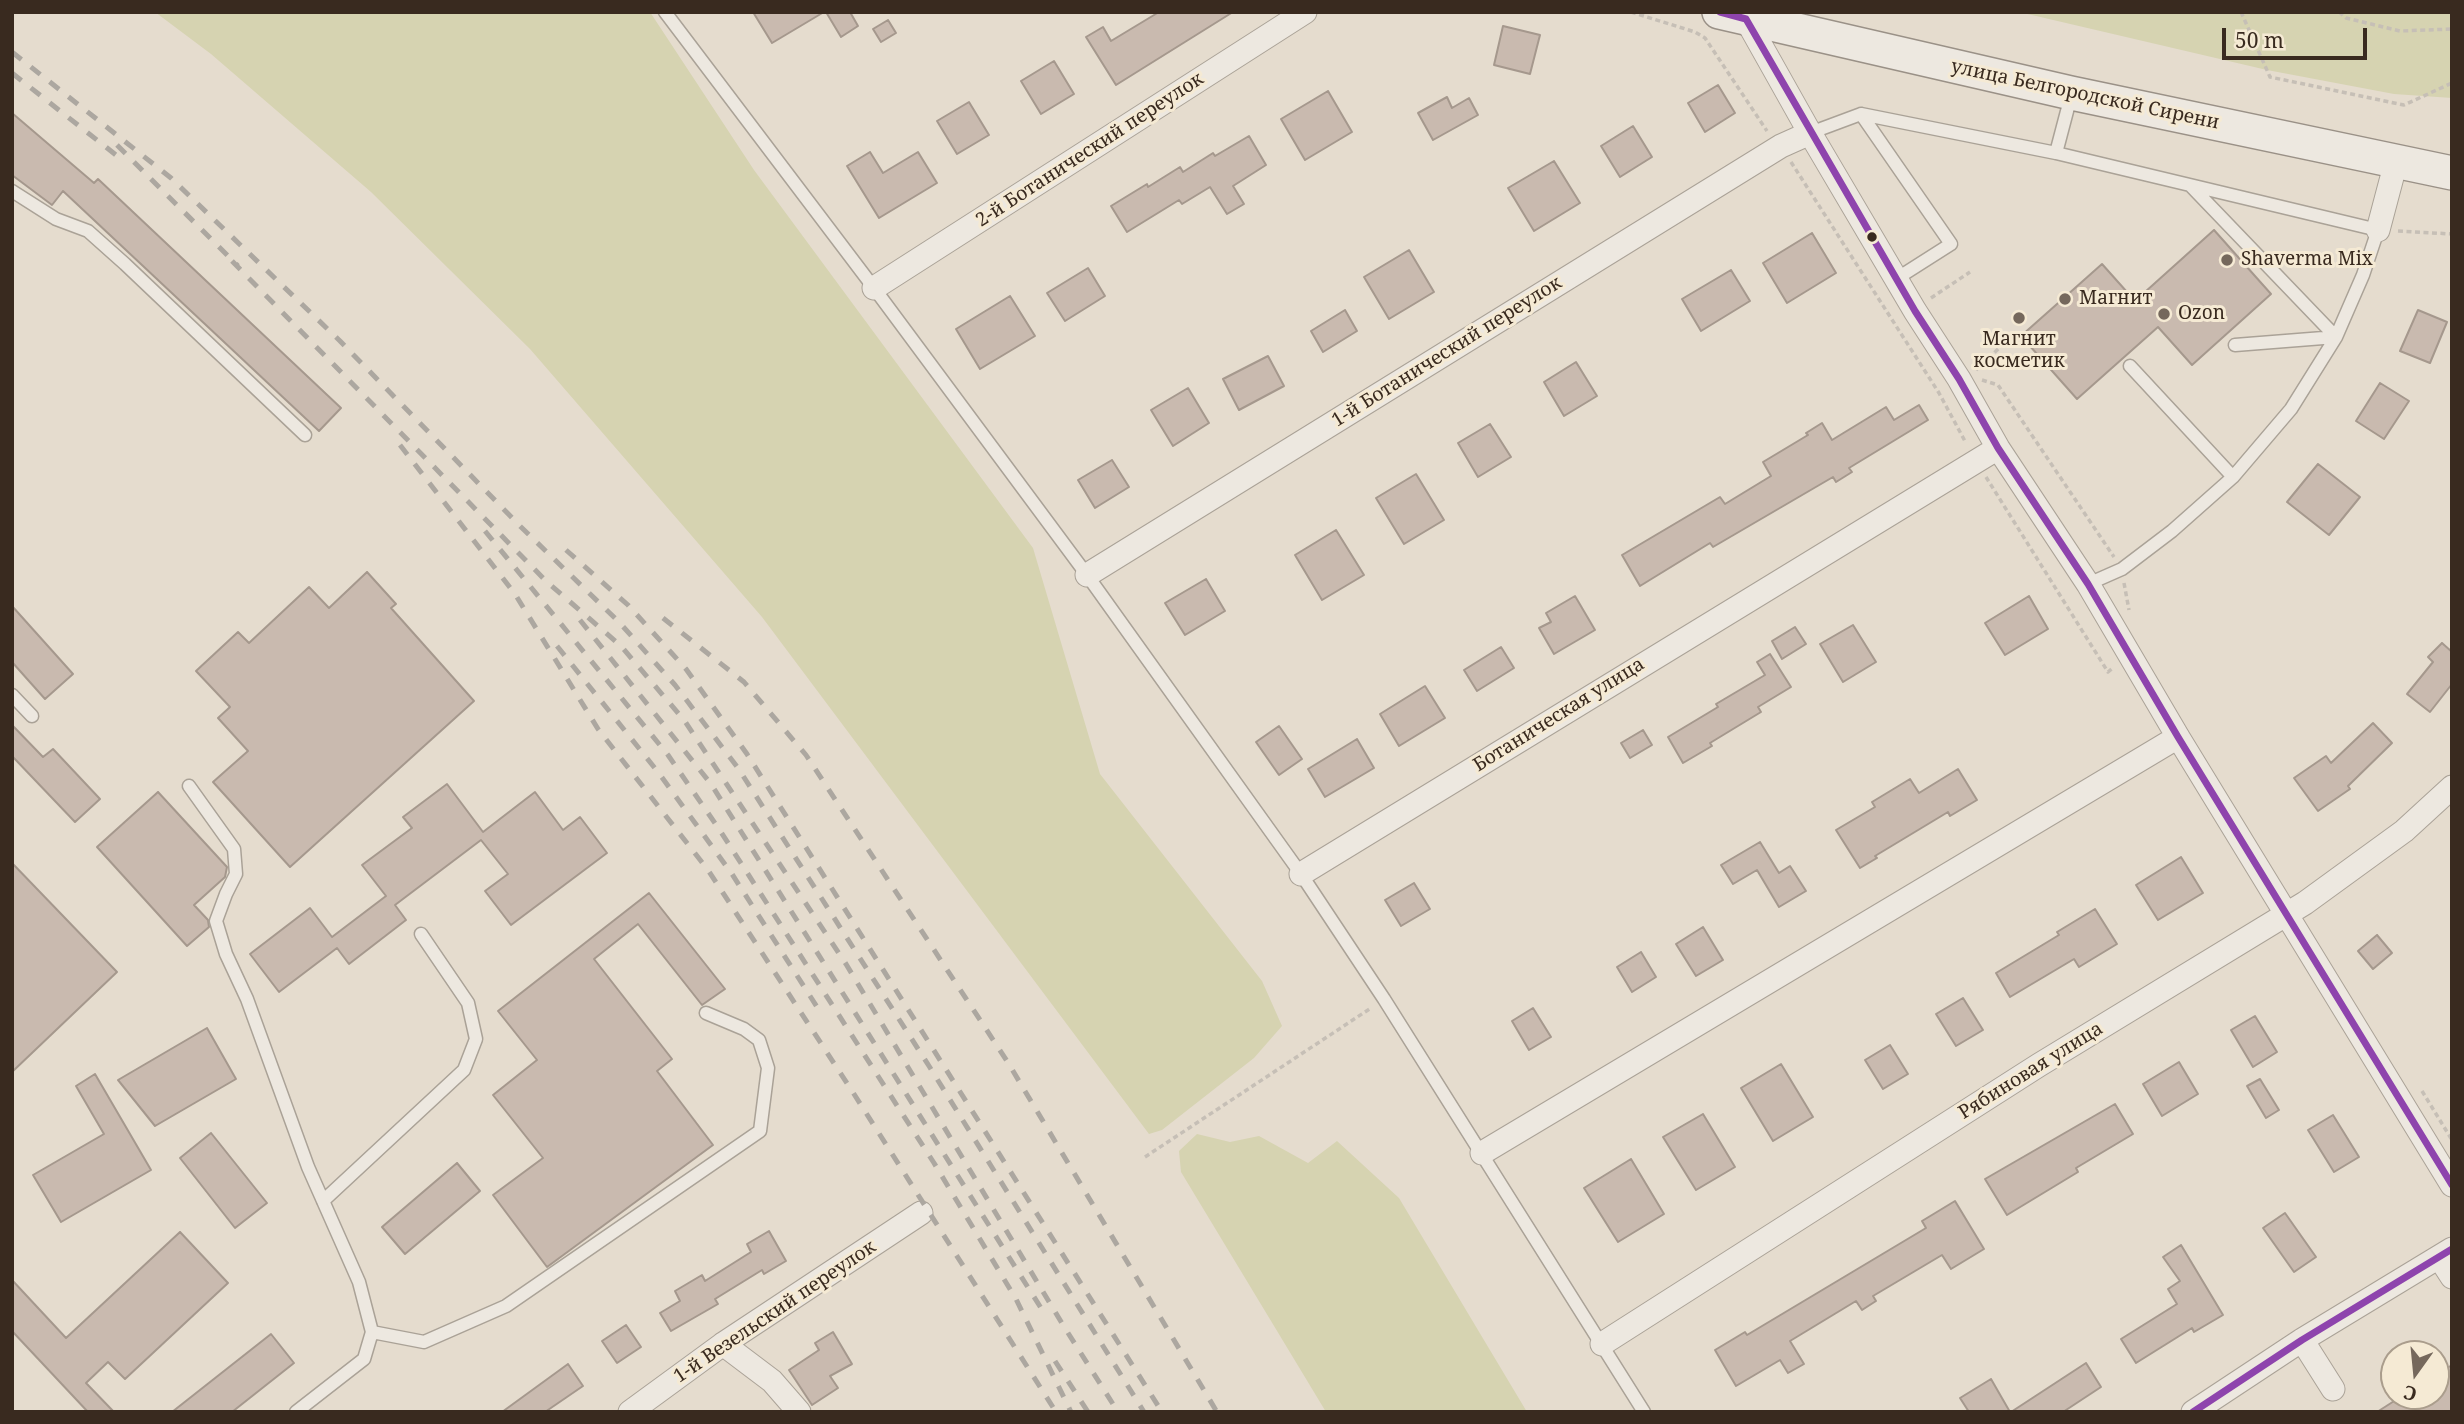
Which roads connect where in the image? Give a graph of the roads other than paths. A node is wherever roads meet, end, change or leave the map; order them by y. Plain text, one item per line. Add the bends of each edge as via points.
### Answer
1 (664, 12) edge
2 (1305, 12) edge
3 (1733, 15) edge
4 (2071, 93) junction
5 (1861, 114) junction
6 (1810, 134) junction
7 (2056, 153) junction
8 (2396, 162) junction
9 (2452, 173) edge
10 (2190, 186) junction
11 (12, 191) edge
12 (2378, 230) junction
13 (1896, 279) junction
14 (874, 288) junction
15 (2336, 337) junction
16 (2235, 345) dead end
17 (2130, 366) dead end
18 (305, 435) dead end
19 (1998, 448) junction
20 (2233, 477) junction
21 (1087, 575) junction
22 (2088, 584) junction
23 (12, 695) edge
24 (32, 716) dead end
25 (2178, 737) junction
26 (189, 786) dead end
27 (2452, 787) edge
28 (1301, 874) junction
29 (2288, 914) junction
30 (421, 934) dead end
31 (706, 1013) dead end
32 (1482, 1153) junction
33 (2452, 1185) edge
34 (323, 1201) junction
35 (921, 1213) dead end
36 (2445, 1253) edge
37 (2452, 1277) edge
38 (372, 1332) junction
39 (2302, 1340) junction
40 (723, 1344) junction
41 (1602, 1344) junction
42 (2333, 1389) dead end
43 (296, 1412) edge
44 (630, 1412) edge
45 (799, 1412) edge
46 (1644, 1412) edge
47 (2193, 1412) edge

1 - 14 lane
2 - 14 street, 2-й Ботанический переулок
3 - 4 main road, улица Белгородской Сирени
3 - 6 street
4 - 7 lane
4 - 8 main road, улица Белгородской Сирени
5 - 6 lane
5 - 7 lane
5 - 13 lane via 1951,244
6 - 13 street
6 - 21 street, 1-й Ботанический переулок via 1781,146
7 - 10 lane
8 - 9 main road, улица Белгородской Сирени
8 - 12 street
10 - 12 lane
10 - 15 lane
11 - 18 lane via 56,219 88,231
12 - 15 lane
13 - 19 street
14 - 21 lane
15 - 16 lane
15 - 20 lane via 2291,409
17 - 20 lane
19 - 22 street
19 - 28 street, Ботаническая улица
20 - 22 lane via 2122,569
21 - 28 lane
22 - 25 street
23 - 24 lane
25 - 29 street
25 - 32 street
26 - 34 lane via 234,849 236,874 216,922
27 - 29 street, Рябиновая улица via 2404,831
28 - 32 lane
29 - 33 street
29 - 41 street, Рябиновая улица via 2039,1065
30 - 34 lane via 468,1003 476,1039 464,1070
31 - 38 lane via 759,1040 768,1068 760,1131 506,1306 424,1342
32 - 41 lane
34 - 38 lane via 359,1282
35 - 40 street, 1-й Везельский переулок
36 - 37 street
36 - 39 street
38 - 43 lane via 364,1359
39 - 42 street
39 - 47 street
40 - 44 street, 1-й Везельский переулок
40 - 45 street via 772,1381
41 - 46 lane

